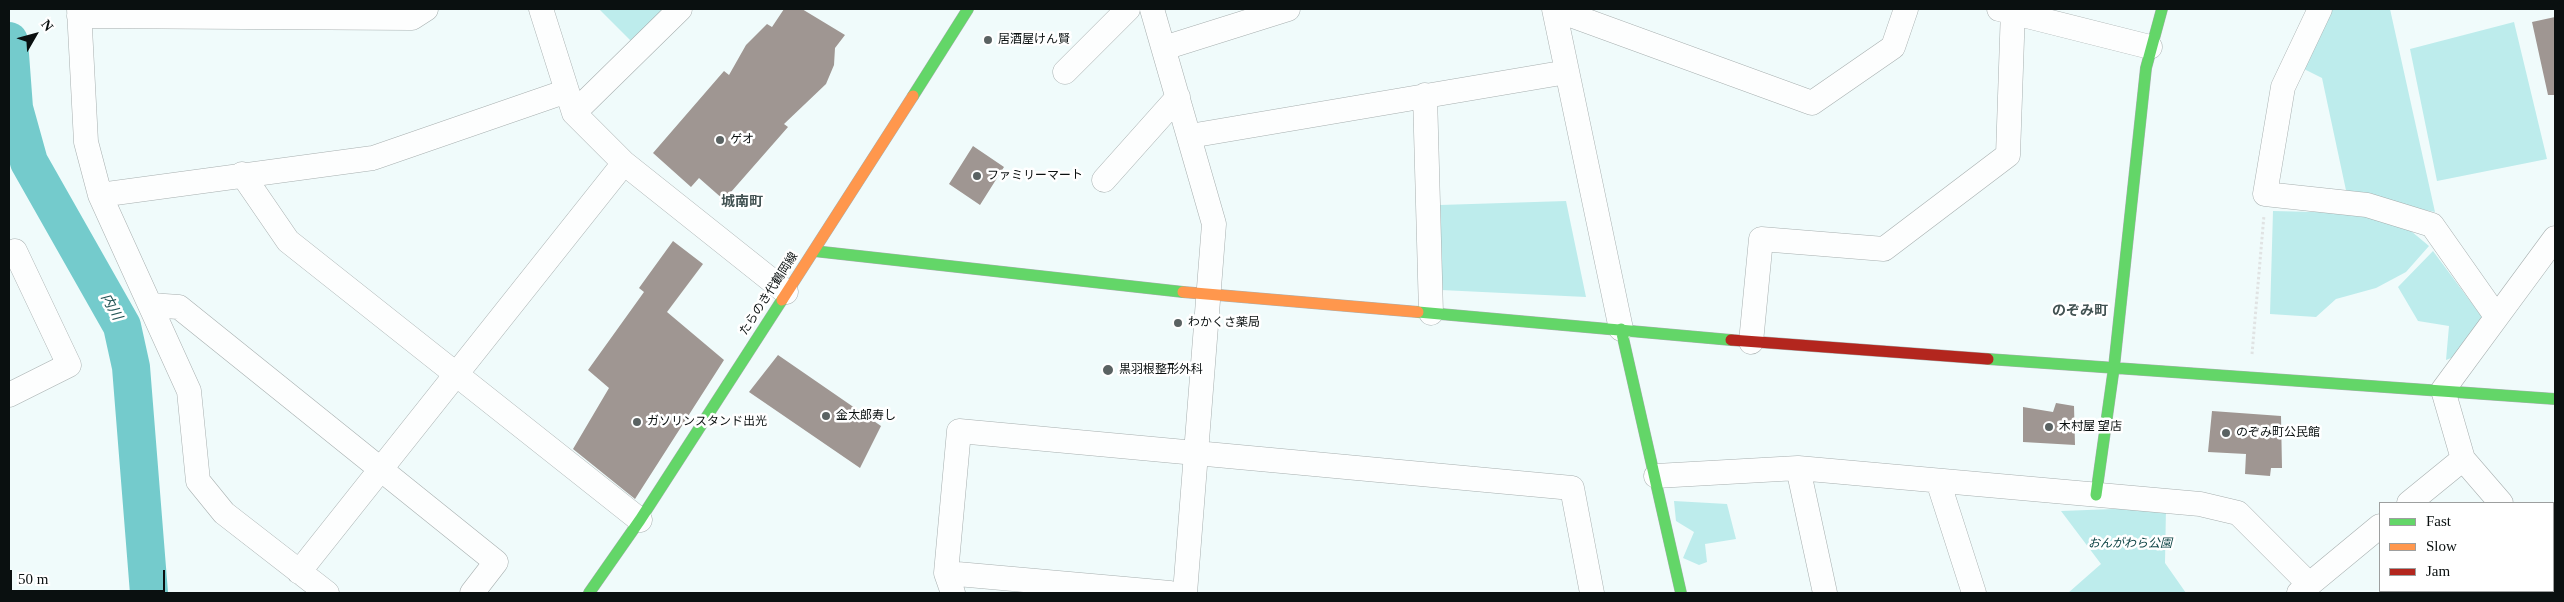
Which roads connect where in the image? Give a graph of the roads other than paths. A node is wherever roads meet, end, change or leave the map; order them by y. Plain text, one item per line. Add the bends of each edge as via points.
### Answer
1 (426, 9) edge
2 (541, 9) edge
3 (680, 9) edge
4 (968, 9) edge
5 (1128, 9) edge
6 (1152, 9) edge
7 (1288, 9) edge
8 (1554, 9) edge
9 (1906, 9) edge
10 (2162, 9) edge
11 (2320, 9) edge
12 (2008, 10) edge
13 (79, 12) edge
14 (339, 13) edge
15 (2150, 47) junction
16 (1164, 48) junction
17 (1065, 72) dead end
18 (1567, 72) junction
19 (1425, 95) junction
20 (1178, 97) junction
21 (570, 102) junction
22 (1190, 136) junction
23 (624, 162) junction
24 (242, 174) junction
25 (1104, 180) dead end
26 (100, 195) junction
27 (2555, 238) edge
28 (15, 251) dead end
29 (814, 251) junction
30 (786, 292) junction
31 (1208, 295) junction
32 (150, 305) junction
33 (1431, 313) junction
34 (2496, 316) junction
35 (1621, 329) junction
36 (1751, 342) junction
37 (2114, 367) junction
38 (455, 375) junction
39 (2443, 390) junction
40 (9, 394) edge
41 (2555, 398) edge
42 (1196, 453) junction
43 (2463, 459) junction
44 (1798, 468) junction
45 (380, 469) junction
46 (1656, 476) junction
47 (1938, 481) junction
48 (2096, 495) junction
49 (2410, 502) edge
50 (2499, 502) edge
51 (640, 520) junction
52 (2379, 527) edge
53 (299, 572) junction
54 (950, 583) edge
55 (2304, 589) edge
56 (327, 593) edge
57 (472, 593) edge
58 (589, 593) edge
59 (1170, 593) edge
60 (1185, 593) edge
61 (1592, 593) edge
62 (1682, 593) edge
63 (1825, 593) edge
64 (1974, 593) edge

1 - 14 street via 412,18
2 - 21 street
3 - 21 street
4 - 29 street, たらのき代鶴岡線
5 - 17 street
6 - 16 street
7 - 16 street
8 - 9 street via 1812,103 1893,47
8 - 18 street
10 - 15 street
11 - 34 street via 2283,87 2265,194 2367,205 2432,225
12 - 15 street
12 - 36 street via 2008,155 1884,249 1761,239
13 - 14 street
13 - 26 street via 86,142
15 - 37 street
16 - 20 street
18 - 19 street
18 - 35 street
19 - 22 street
19 - 33 street
20 - 22 street
20 - 25 street
21 - 23 street
21 - 24 street via 373,158
22 - 31 street via 1214,224
23 - 30 street
23 - 38 street
24 - 26 street
24 - 38 street via 288,241
26 - 32 street
27 - 34 street
28 - 40 street via 69,365
29 - 30 street, たらのき代鶴岡線
29 - 31 street
30 - 51 street, たらのき代鶴岡線
31 - 33 street
31 - 42 street
32 - 45 street via 179,308
32 - 53 street via 189,391 198,481 224,512
33 - 35 street
34 - 39 street
35 - 36 street
35 - 46 street
36 - 37 street
37 - 39 street
37 - 48 street
38 - 45 street
38 - 51 street
39 - 41 street
39 - 43 street
42 - 54 street via 959,431
42 - 60 street
42 - 61 street via 1572,488
43 - 49 street
43 - 50 street
44 - 46 street
44 - 47 street
44 - 63 street
45 - 53 street
45 - 57 street via 496,562
46 - 62 street
47 - 48 street
47 - 64 street
48 - 55 street via 2200,504 2238,513
51 - 58 street, たらのき代鶴岡線
52 - 55 street
53 - 56 street
54 - 59 street

